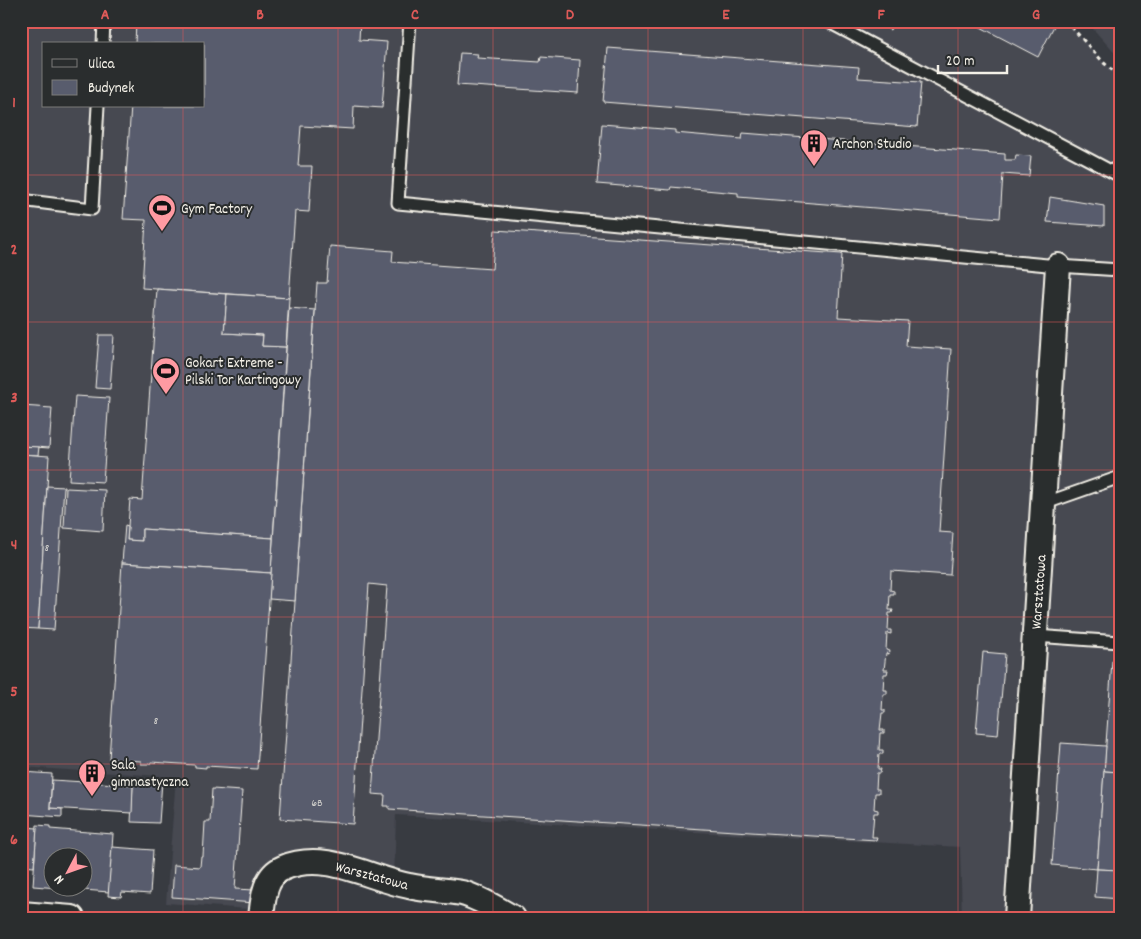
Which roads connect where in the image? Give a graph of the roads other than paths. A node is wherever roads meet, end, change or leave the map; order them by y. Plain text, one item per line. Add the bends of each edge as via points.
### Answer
1 (104, 21) edge
2 (410, 21) edge
3 (827, 21) edge
4 (103, 42) edge
5 (98, 108) edge
6 (1120, 176) edge
7 (21, 200) edge
8 (1058, 266) junction
9 (1120, 270) edge
10 (1120, 477) edge
11 (1043, 504) junction
12 (1035, 636) junction
13 (1120, 642) edge
14 (21, 914) edge
15 (72, 918) edge
16 (261, 918) edge
17 (513, 918) edge
18 (1017, 918) edge

1 - 4 lane
2 - 8 lane via 398,203
3 - 6 lane
5 - 7 lane via 92,209
8 - 9 lane
8 - 11 street, Warsztatowa
10 - 11 lane
11 - 12 street, Warsztatowa
12 - 13 lane
12 - 18 street, Warsztatowa
14 - 15 street
16 - 17 street, Warsztatowa via 264,891 275,874 282,868 320,862 408,886 462,894

